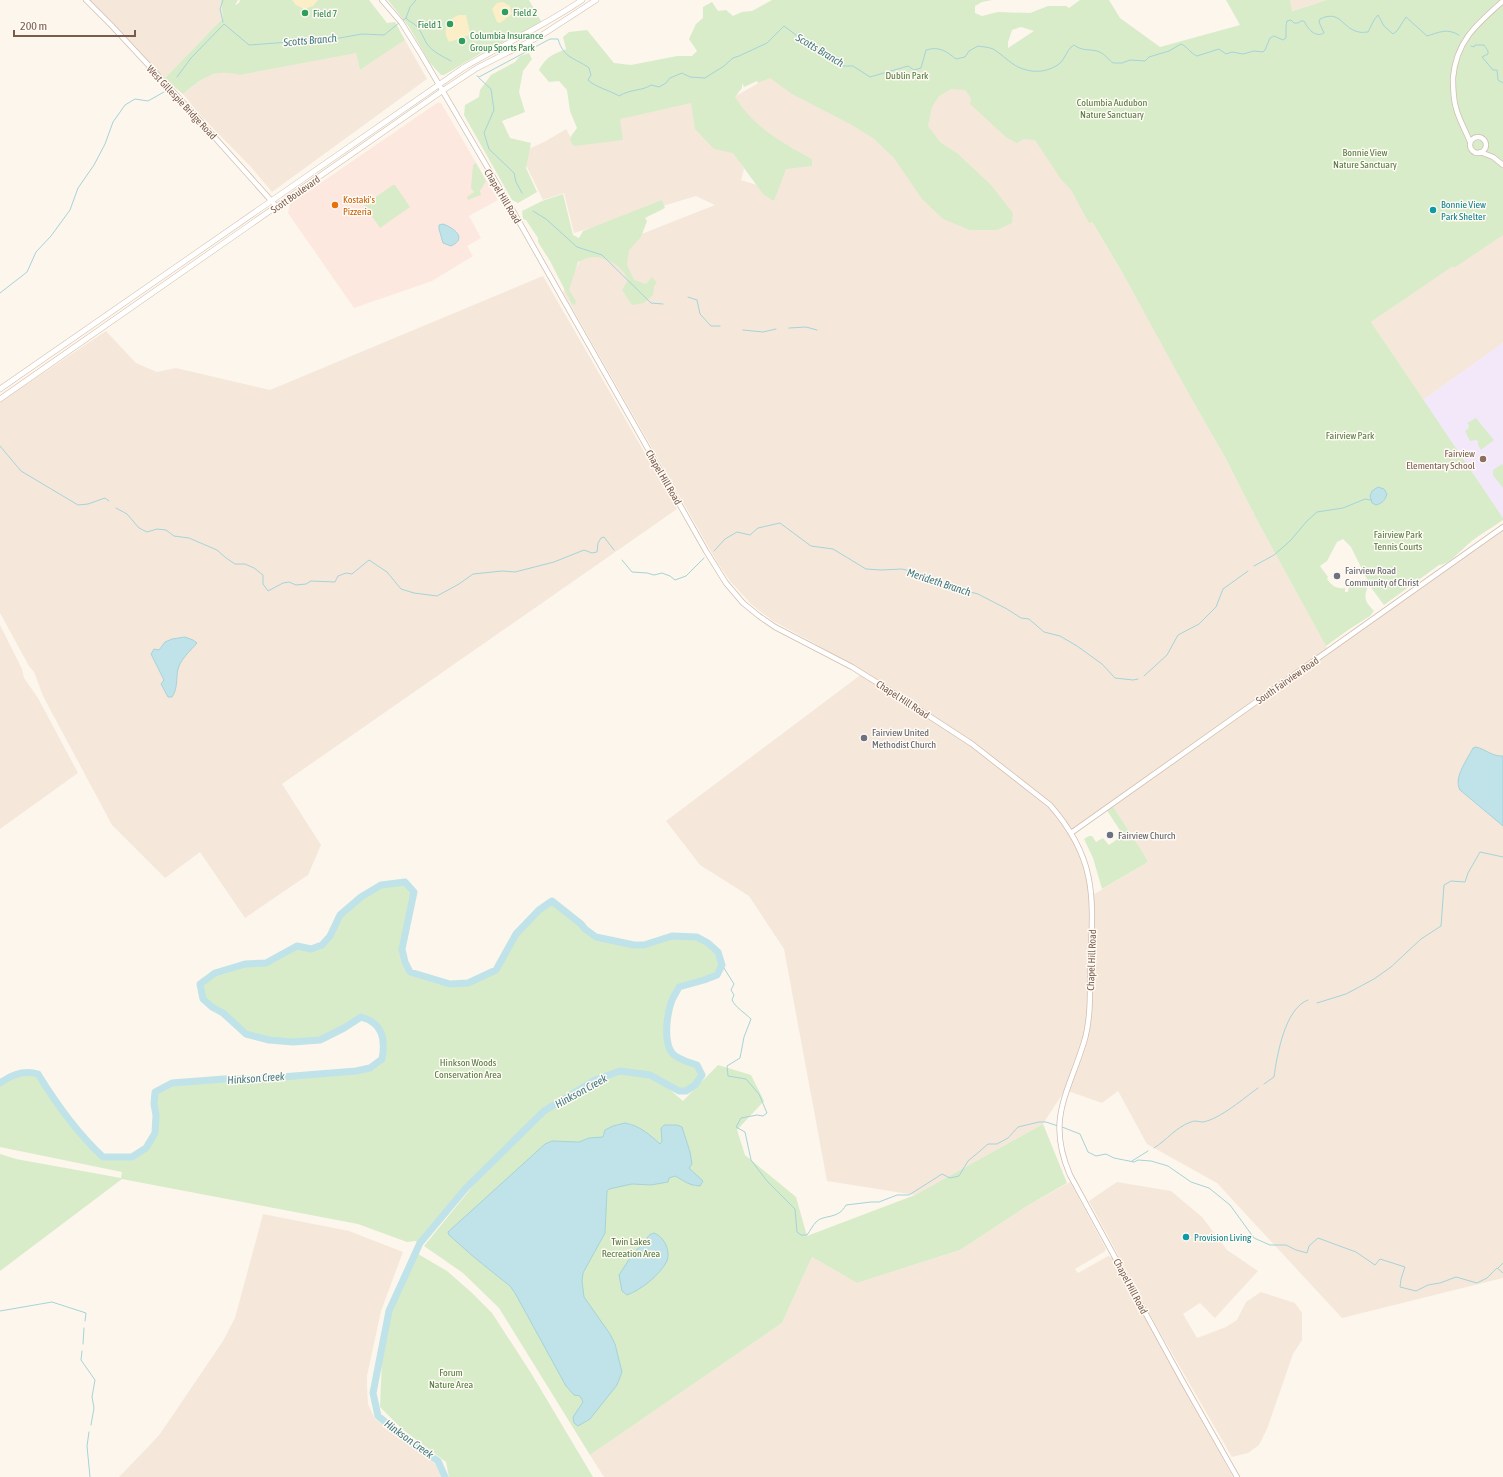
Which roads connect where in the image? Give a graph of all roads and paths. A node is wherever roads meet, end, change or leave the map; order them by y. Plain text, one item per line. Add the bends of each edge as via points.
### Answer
1 (86, 0) edge
2 (382, 0) edge
3 (582, 0) edge
4 (596, 0) edge
5 (1503, 1) edge
6 (438, 85) junction
7 (442, 91) junction
8 (1465, 129) junction
9 (1478, 137) junction
10 (1470, 142) junction
11 (1485, 145) junction
12 (1480, 152) junction
13 (1493, 157) junction
14 (1503, 165) edge
15 (272, 201) junction
16 (276, 206) junction
17 (0, 389) edge
18 (0, 398) edge
19 (1503, 527) edge
20 (1071, 832) junction
21 (1237, 1477) edge

1 - 15 street, West Gillespie Bridge Road
2 - 6 street, Chapel Hill Road via 413,41
3 - 6 main road, Scott Boulevard via 558,16 488,53
4 - 7 main road, Scott Boulevard via 542,35 477,68
5 - 8 street via 1470,32 1460,49 1454,67 1453,90 1456,109
6 - 7 street, Chapel Hill Road
6 - 15 main road, Scott Boulevard
7 - 16 main road, Scott Boulevard
7 - 20 street, Chapel Hill Road via 726,583 743,603 767,622 852,667 972,744 1050,805
8 - 9 street
8 - 10 street
9 - 10 street
9 - 11 street via 1484,140
10 - 12 street via 1472,150
11 - 12 street via 1484,150
11 - 13 street
12 - 13 street
13 - 14 street
15 - 16 street, West Gillespie Bridge Road
15 - 17 main road, Scott Boulevard
16 - 18 main road, Scott Boulevard
19 - 20 street, South Fairview Road
20 - 21 street, Chapel Hill Road via 1084,857 1089,874 1093,910 1089,1020 1059,1122 1059,1138 1064,1160

